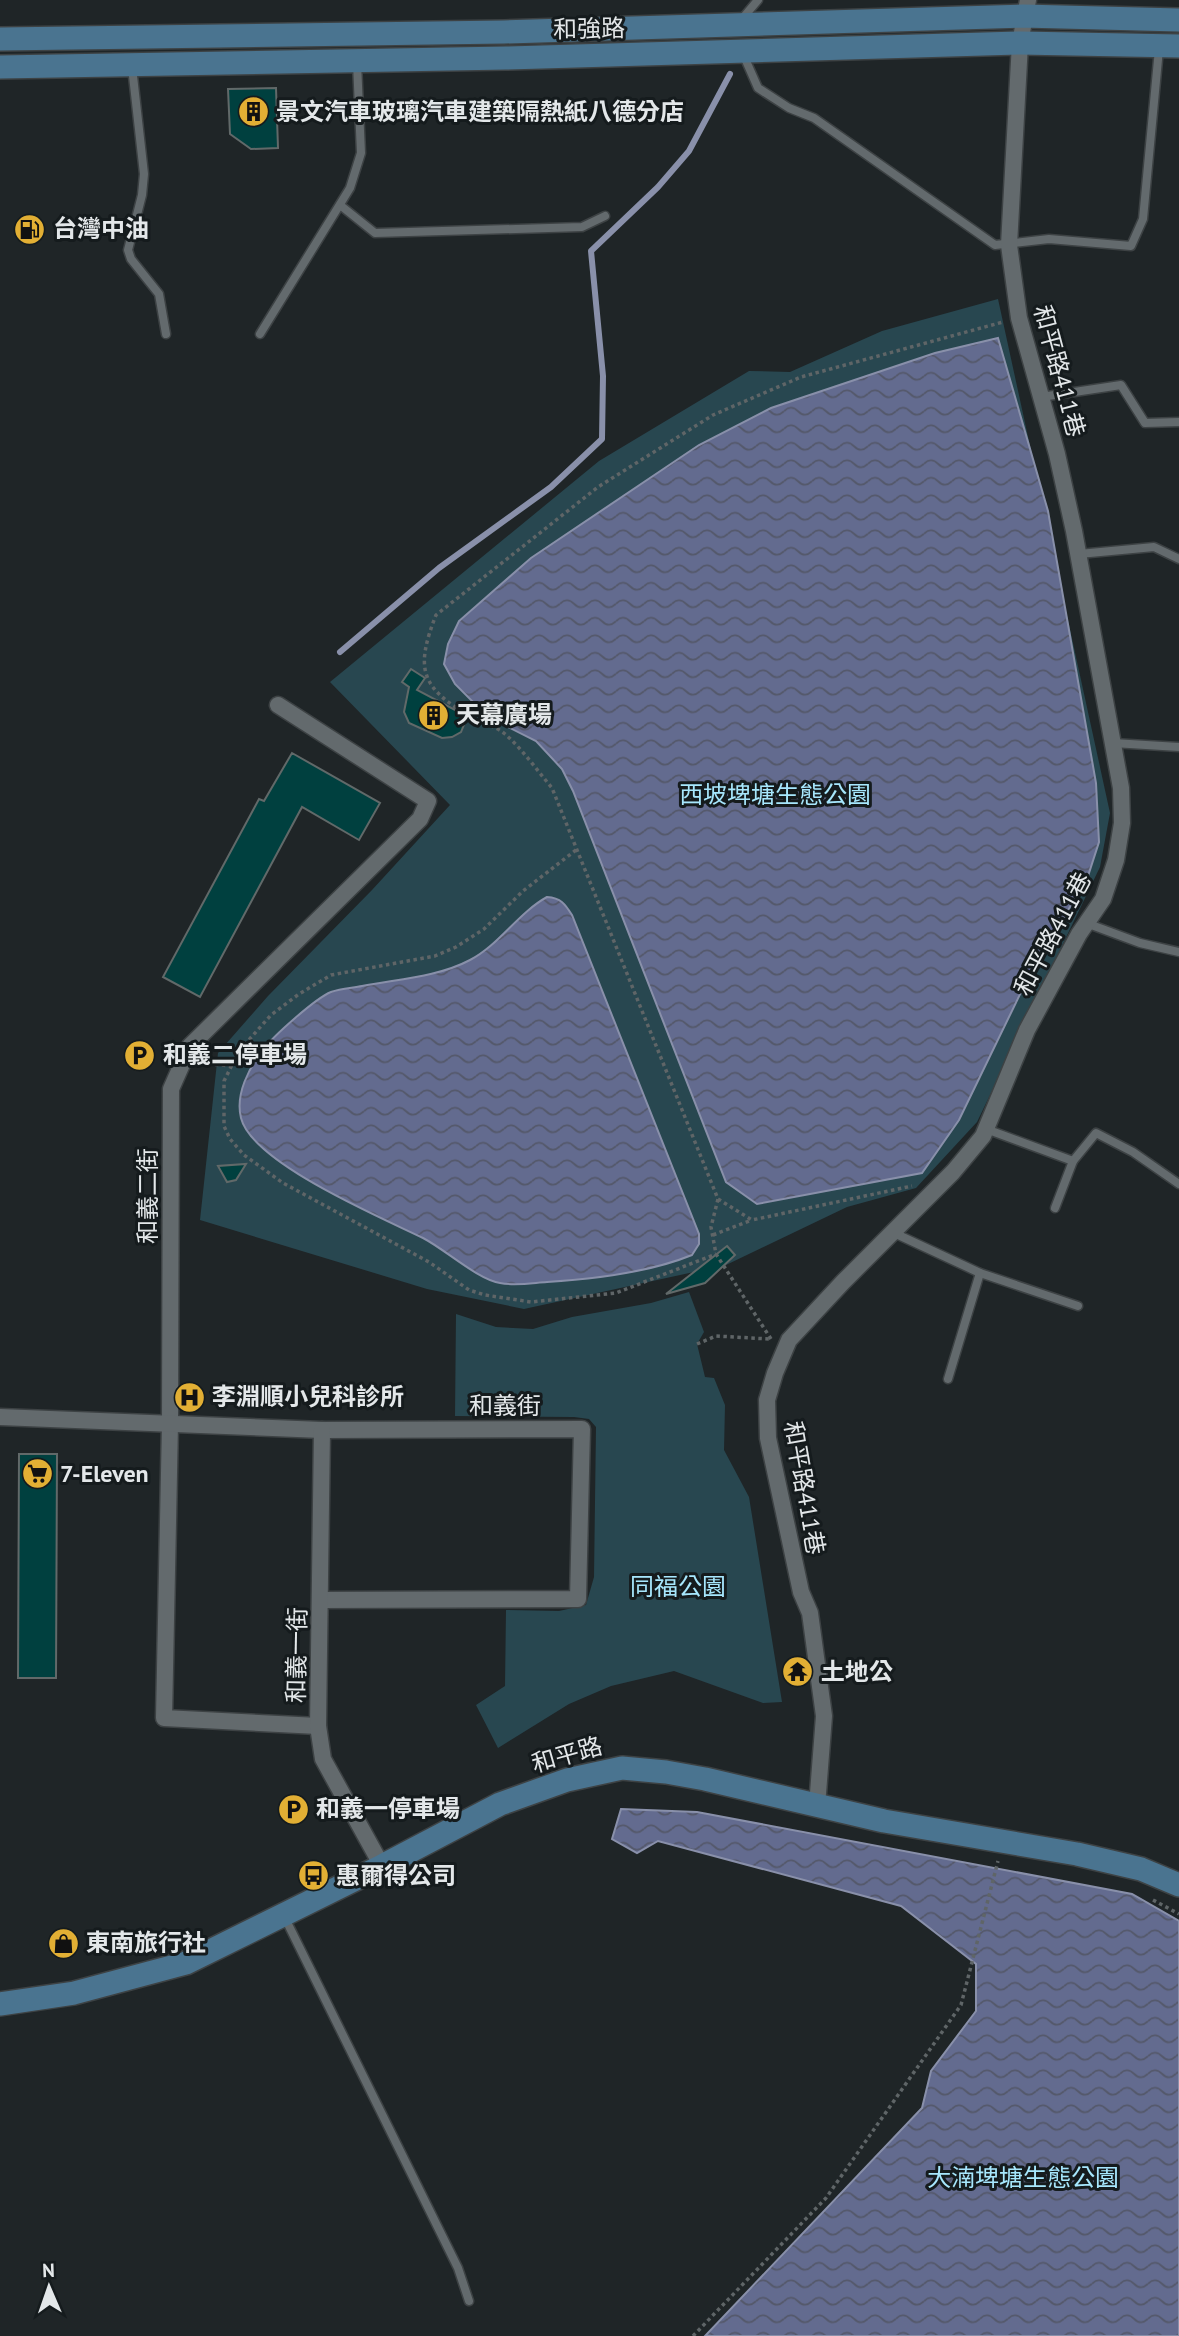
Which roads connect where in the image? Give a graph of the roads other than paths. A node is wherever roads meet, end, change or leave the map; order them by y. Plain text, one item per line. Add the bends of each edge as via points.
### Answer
1 (758, 0) edge
2 (1025, 8) edge
3 (1179, 20) edge
4 (736, 26) junction
5 (0, 40) edge
6 (1020, 43) junction
7 (1169, 46) edge
8 (742, 52) junction
9 (357, 60) junction
10 (132, 64) junction
11 (0, 67) edge
12 (340, 205) junction
13 (605, 216) dead end
14 (1009, 245) junction
15 (166, 334) dead end
16 (260, 334) dead end
17 (1041, 397) junction
18 (1179, 422) edge
19 (1079, 554) junction
20 (1179, 559) edge
21 (278, 705) dead end
22 (1113, 743) junction
23 (1179, 747) edge
24 (1086, 923) junction
25 (1179, 952) edge
26 (986, 1129) junction
27 (1073, 1161) junction
28 (1179, 1184) edge
29 (1055, 1208) dead end
30 (894, 1233) junction
31 (980, 1273) junction
32 (1078, 1306) dead end
33 (948, 1379) dead end
34 (0, 1418) edge
35 (170, 1424) junction
36 (322, 1430) junction
37 (321, 1600) junction
38 (318, 1726) junction
39 (817, 1806) junction
40 (382, 1866) junction
41 (1179, 1885) edge
42 (284, 1915) junction
43 (0, 2004) edge
44 (469, 2301) dead end

1 - 4 lane
2 - 3 street, 和強路
2 - 4 street, 和強路
2 - 6 street, 和平路411巷
4 - 5 street, 和強路
6 - 7 street, 和強路
6 - 8 street, 和強路
6 - 14 street, 和平路411巷
7 - 14 lane via 1143,219 1131,246 1049,239
8 - 9 street, 和強路
8 - 14 lane via 758,88 814,118 995,245
9 - 10 street, 和強路
9 - 12 lane via 360,153
10 - 11 street, 和強路
10 - 15 lane via 144,174 128,250 159,294
12 - 13 lane via 375,233 582,227
12 - 16 lane
14 - 17 street, 和平路411巷 via 1019,318
17 - 18 lane via 1122,385 1144,423
17 - 19 street, 和平路411巷
19 - 20 lane via 1154,547
19 - 22 street, 和平路411巷
21 - 35 street, 和義二街 via 428,801 420,818 190,1046 182,1061 171,1089
22 - 23 lane
22 - 24 street, 和平路411巷 via 1122,823 1103,899
24 - 25 lane
24 - 26 street, 和平路411巷 via 1027,1030
26 - 27 lane
26 - 30 street, 和平路411巷 via 953,1172
27 - 28 lane via 1096,1133
27 - 29 lane
30 - 31 lane
30 - 39 street, 和平路411巷 via 789,1340 767,1400 768,1438 801,1592 810,1613 824,1716
31 - 32 lane
31 - 33 lane
34 - 35 street, 和義街
35 - 36 street, 和義街
35 - 38 street, 和義二街 via 164,1718
36 - 37 street, 和義一街
36 - 37 street, 和義街 via 582,1429 578,1599
37 - 38 street, 和義一街
38 - 40 street, 和義一街 via 323,1759
39 - 40 street, 和平路 via 705,1779 622,1768 567,1780 500,1804
39 - 41 street, 和平路 via 1077,1854 1141,1869
40 - 42 street, 和平路
42 - 43 street, 和平路 via 186,1963 74,1993
42 - 44 lane via 458,2267

